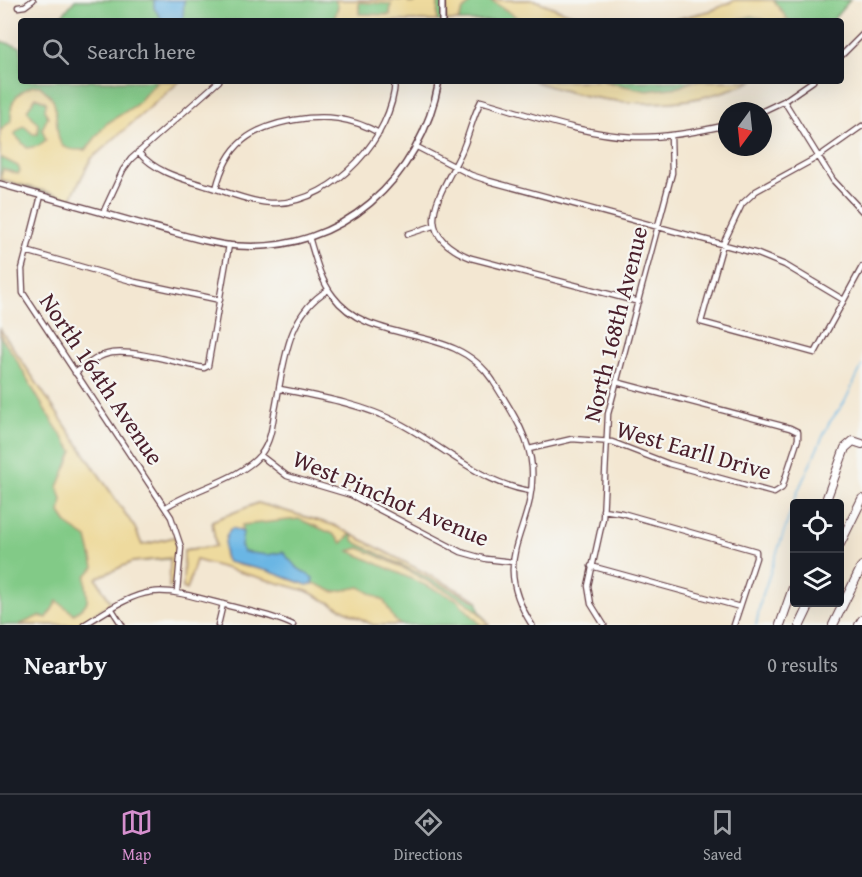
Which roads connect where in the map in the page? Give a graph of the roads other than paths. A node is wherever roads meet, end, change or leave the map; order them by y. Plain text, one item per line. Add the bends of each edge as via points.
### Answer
1 (33, 0) edge
2 (442, 0) edge
3 (18, 7) dead end
4 (441, 18) edge
5 (862, 35) edge
6 (844, 53) edge
7 (216, 84) edge
8 (395, 84) edge
9 (439, 84) edge
10 (809, 84) edge
11 (784, 101) junction
12 (772, 107) edge
13 (862, 126) edge
14 (718, 127) edge
15 (379, 133) junction
16 (670, 136) junction
17 (417, 147) junction
18 (138, 152) junction
19 (818, 157) junction
20 (454, 166) junction
21 (0, 184) edge
22 (216, 189) junction
23 (41, 196) junction
24 (862, 211) edge
25 (103, 213) junction
26 (433, 226) junction
27 (659, 227) junction
28 (408, 234) dead end
29 (309, 237) junction
30 (723, 244) junction
31 (229, 245) junction
32 (26, 251) junction
33 (862, 267) edge
34 (328, 290) junction
35 (842, 299) junction
36 (220, 300) junction
37 (639, 302) junction
38 (75, 373) junction
39 (616, 382) junction
40 (280, 389) junction
41 (604, 442) junction
42 (862, 444) edge
43 (529, 449) junction
44 (260, 455) junction
45 (530, 491) junction
46 (827, 499) edge
47 (862, 499) edge
48 (166, 507) junction
49 (603, 510) junction
50 (844, 536) edge
51 (513, 561) junction
52 (591, 566) junction
53 (862, 566) edge
54 (177, 591) junction
55 (790, 598) edge
56 (223, 604) junction
57 (740, 607) junction
58 (809, 607) edge
59 (111, 608) junction
60 (862, 620) edge
61 (84, 625) edge
62 (122, 625) edge
63 (218, 625) edge
64 (293, 625) edge
65 (532, 625) edge
66 (604, 625) edge
67 (734, 625) edge
68 (780, 625) edge
69 (800, 625) edge
70 (833, 625) edge
71 (859, 625) edge

1 - 3 street
2 - 4 street
5 - 6 street
7 - 18 street
8 - 15 street via 392,106
9 - 17 street
10 - 11 street
11 - 12 street
11 - 19 street
13 - 19 street
14 - 16 street
15 - 22 street via 361,158 342,175 296,199 269,203
15 - 22 street via 358,122 329,117 267,126 251,134 230,154
16 - 20 street via 634,137 566,126 481,101
16 - 27 street, North 168th Avenue via 672,172
17 - 20 street
17 - 29 street via 395,180 366,207
18 - 22 street via 163,173
18 - 25 street via 123,170
19 - 24 street via 838,187
19 - 30 street via 756,191 742,204
20 - 26 street via 438,199
20 - 27 street via 489,181
21 - 23 street
23 - 25 street
23 - 32 street, North 164th Avenue
25 - 31 street
26 - 28 street
26 - 37 street via 452,250 471,258
27 - 30 street
27 - 37 street, North 168th Avenue
29 - 31 street via 266,246
29 - 34 street
30 - 35 street via 785,265
30 - 35 street via 700,322 815,353
31 - 36 street
32 - 36 street via 135,282
32 - 38 street, North 164th Avenue via 23,293
33 - 35 street
34 - 40 street via 297,319
34 - 43 street via 341,305 365,321 442,343 469,356 492,380
36 - 38 street via 208,366 111,353
37 - 39 street, North 168th Avenue
38 - 48 street, North 164th Avenue
39 - 41 street, North 168th Avenue
39 - 41 street, West Earll Drive via 798,432 798,439 779,492 669,464
40 - 44 street via 271,432
40 - 45 street via 378,413 494,481
41 - 43 street, West Earll Drive via 566,440
41 - 49 street, North 168th Avenue
42 - 46 highway via 853,441 845,447
43 - 45 street
44 - 48 street via 237,472
44 - 51 street, West Pinchot Avenue via 287,476 351,495 460,552 486,560
45 - 51 street
47 - 50 highway
48 - 54 street, North 164th Avenue via 181,547
49 - 52 street, North 168th Avenue
49 - 57 street via 756,552
51 - 65 street via 515,592
52 - 57 street
52 - 66 street, North 168th Avenue via 590,598
53 - 70 highway
54 - 56 street
54 - 59 street via 145,593
55 - 68 highway
56 - 63 street
56 - 64 street
57 - 67 street
58 - 69 highway
59 - 61 street
59 - 62 street
60 - 71 highway

